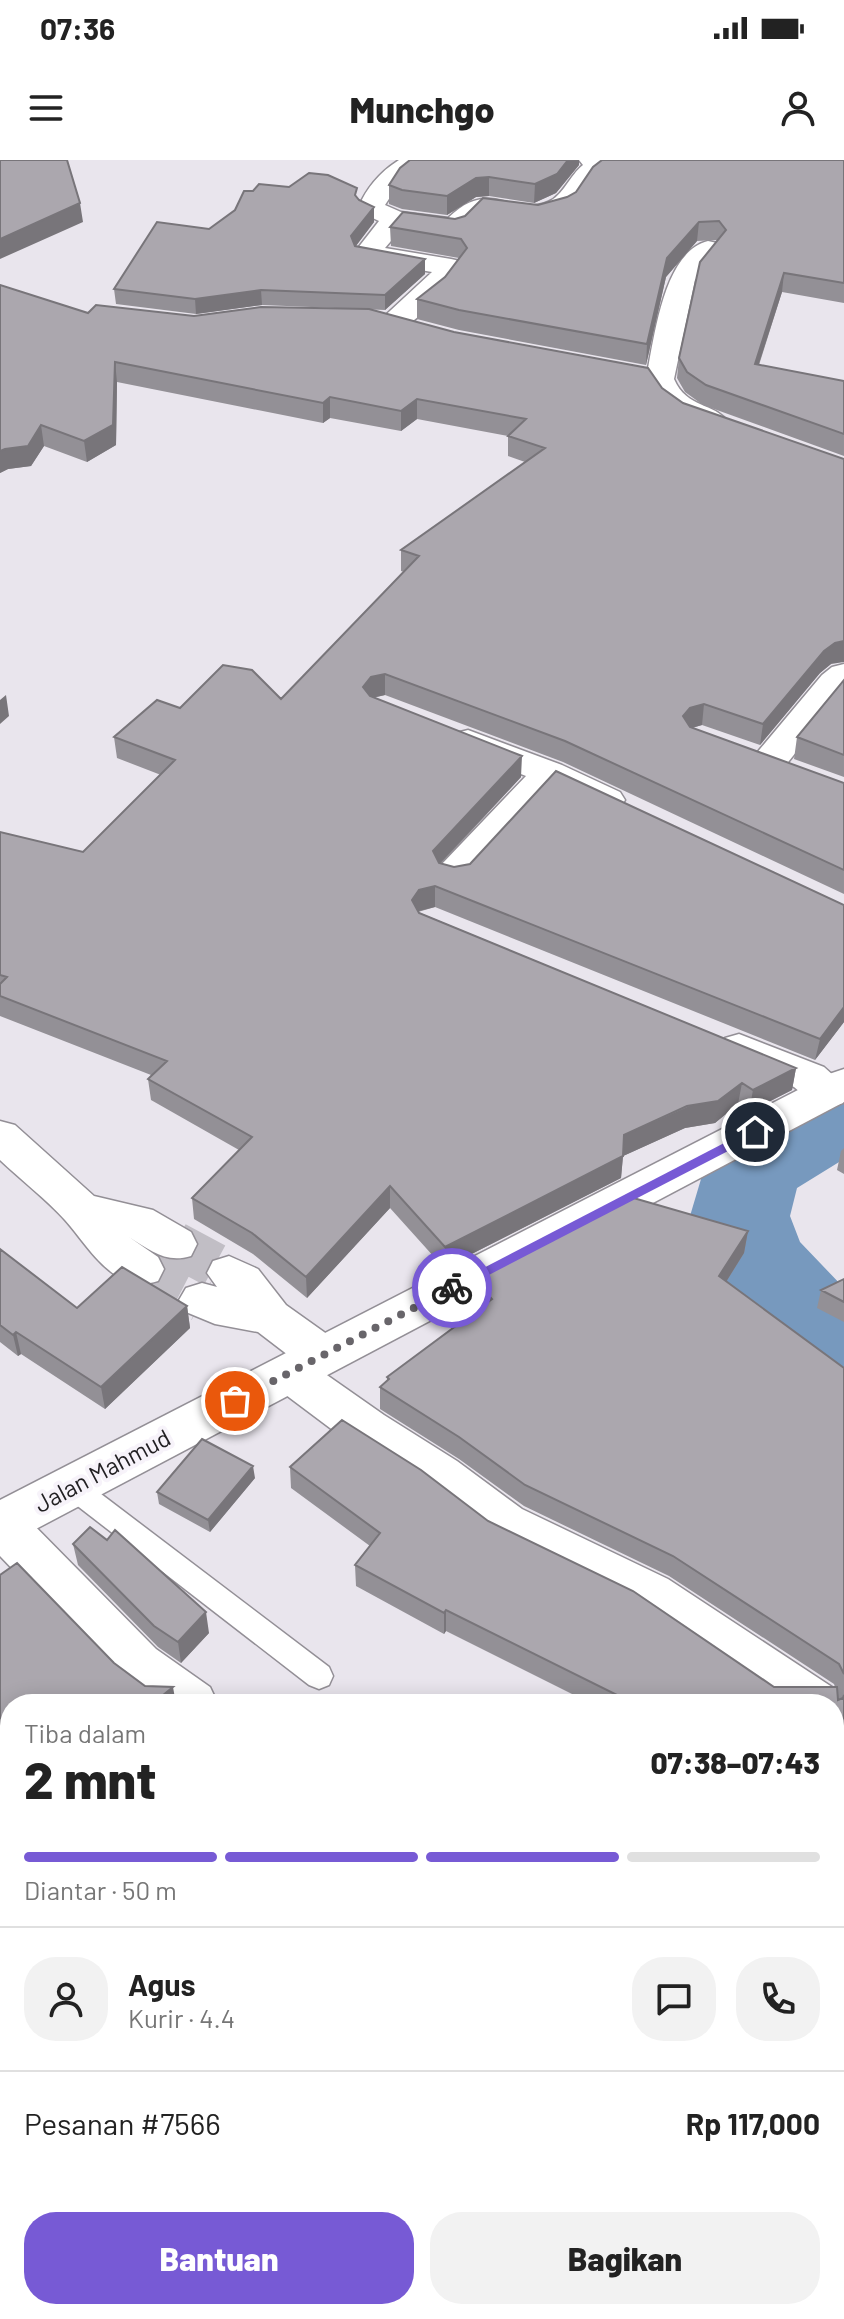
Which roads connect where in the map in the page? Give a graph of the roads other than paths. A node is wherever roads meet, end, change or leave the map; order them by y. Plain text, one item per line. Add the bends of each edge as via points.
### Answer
1 (416, 160) edge
2 (591, 160) edge
3 (395, 219) junction
4 (708, 249) edge
5 (393, 324) edge
6 (631, 374) edge
7 (660, 379) junction
8 (735, 430) edge
9 (844, 674) edge
10 (439, 730) edge
11 (549, 773) junction
12 (806, 778) edge
13 (635, 814) edge
14 (454, 874) edge
15 (708, 1036) edge
16 (838, 1096) edge
17 (0, 1136) edge
18 (158, 1257) tunnel mouth
19 (216, 1286) tunnel mouth
20 (306, 1364) junction
21 (71, 1486) junction
22 (0, 1524) edge
23 (319, 1676) dead end
24 (178, 1694) edge
25 (799, 1694) edge

1 - 3 street via 386,181 372,203 371,208
2 - 3 street via 597,167 581,179 575,207 538,213 479,206 454,227
3 - 5 street via 367,253 451,267
4 - 7 street via 682,279
6 - 7 street
7 - 8 street via 673,403
9 - 12 street via 755,758
10 - 11 street
11 - 13 street
11 - 14 street
15 - 16 street via 809,1077
16 - 20 street, Jalan Mahmud
17 - 18 street via 81,1209 138,1222
19 - 20 street via 215,1306 270,1317
20 - 21 street, Jalan Mahmud
20 - 25 street via 367,1429 505,1524 650,1594
21 - 22 street, Jalan Mahmud
21 - 23 lane
22 - 24 street via 138,1665

